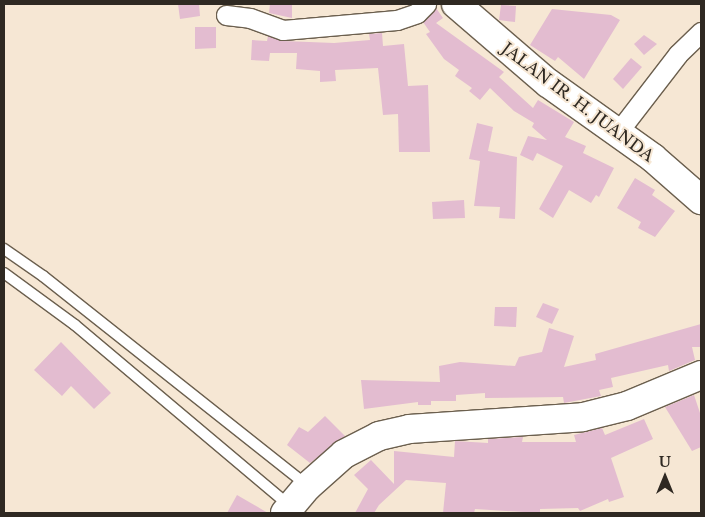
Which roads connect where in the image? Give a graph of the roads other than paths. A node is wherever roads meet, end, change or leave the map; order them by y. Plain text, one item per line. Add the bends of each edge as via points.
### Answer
1 (426, 4) edge
2 (456, 4) edge
3 (226, 15) dead end
4 (701, 32) edge
5 (618, 132) junction
6 (701, 200) edge
7 (4, 249) edge
8 (4, 273) edge
9 (43, 276) junction
10 (32, 292) junction
11 (701, 375) edge
12 (308, 486) junction
13 (288, 509) edge

1 - 3 street via 418,13 396,20 283,30 250,18
2 - 5 street, JALAN IR. H. JUANDA via 548,83
4 - 5 street via 678,54
5 - 6 street, JALAN IR. H. JUANDA
7 - 9 lane
8 - 10 lane
9 - 10 lane
9 - 12 lane
10 - 13 lane
11 - 12 street via 628,406 583,418 392,432 344,454
12 - 13 street

